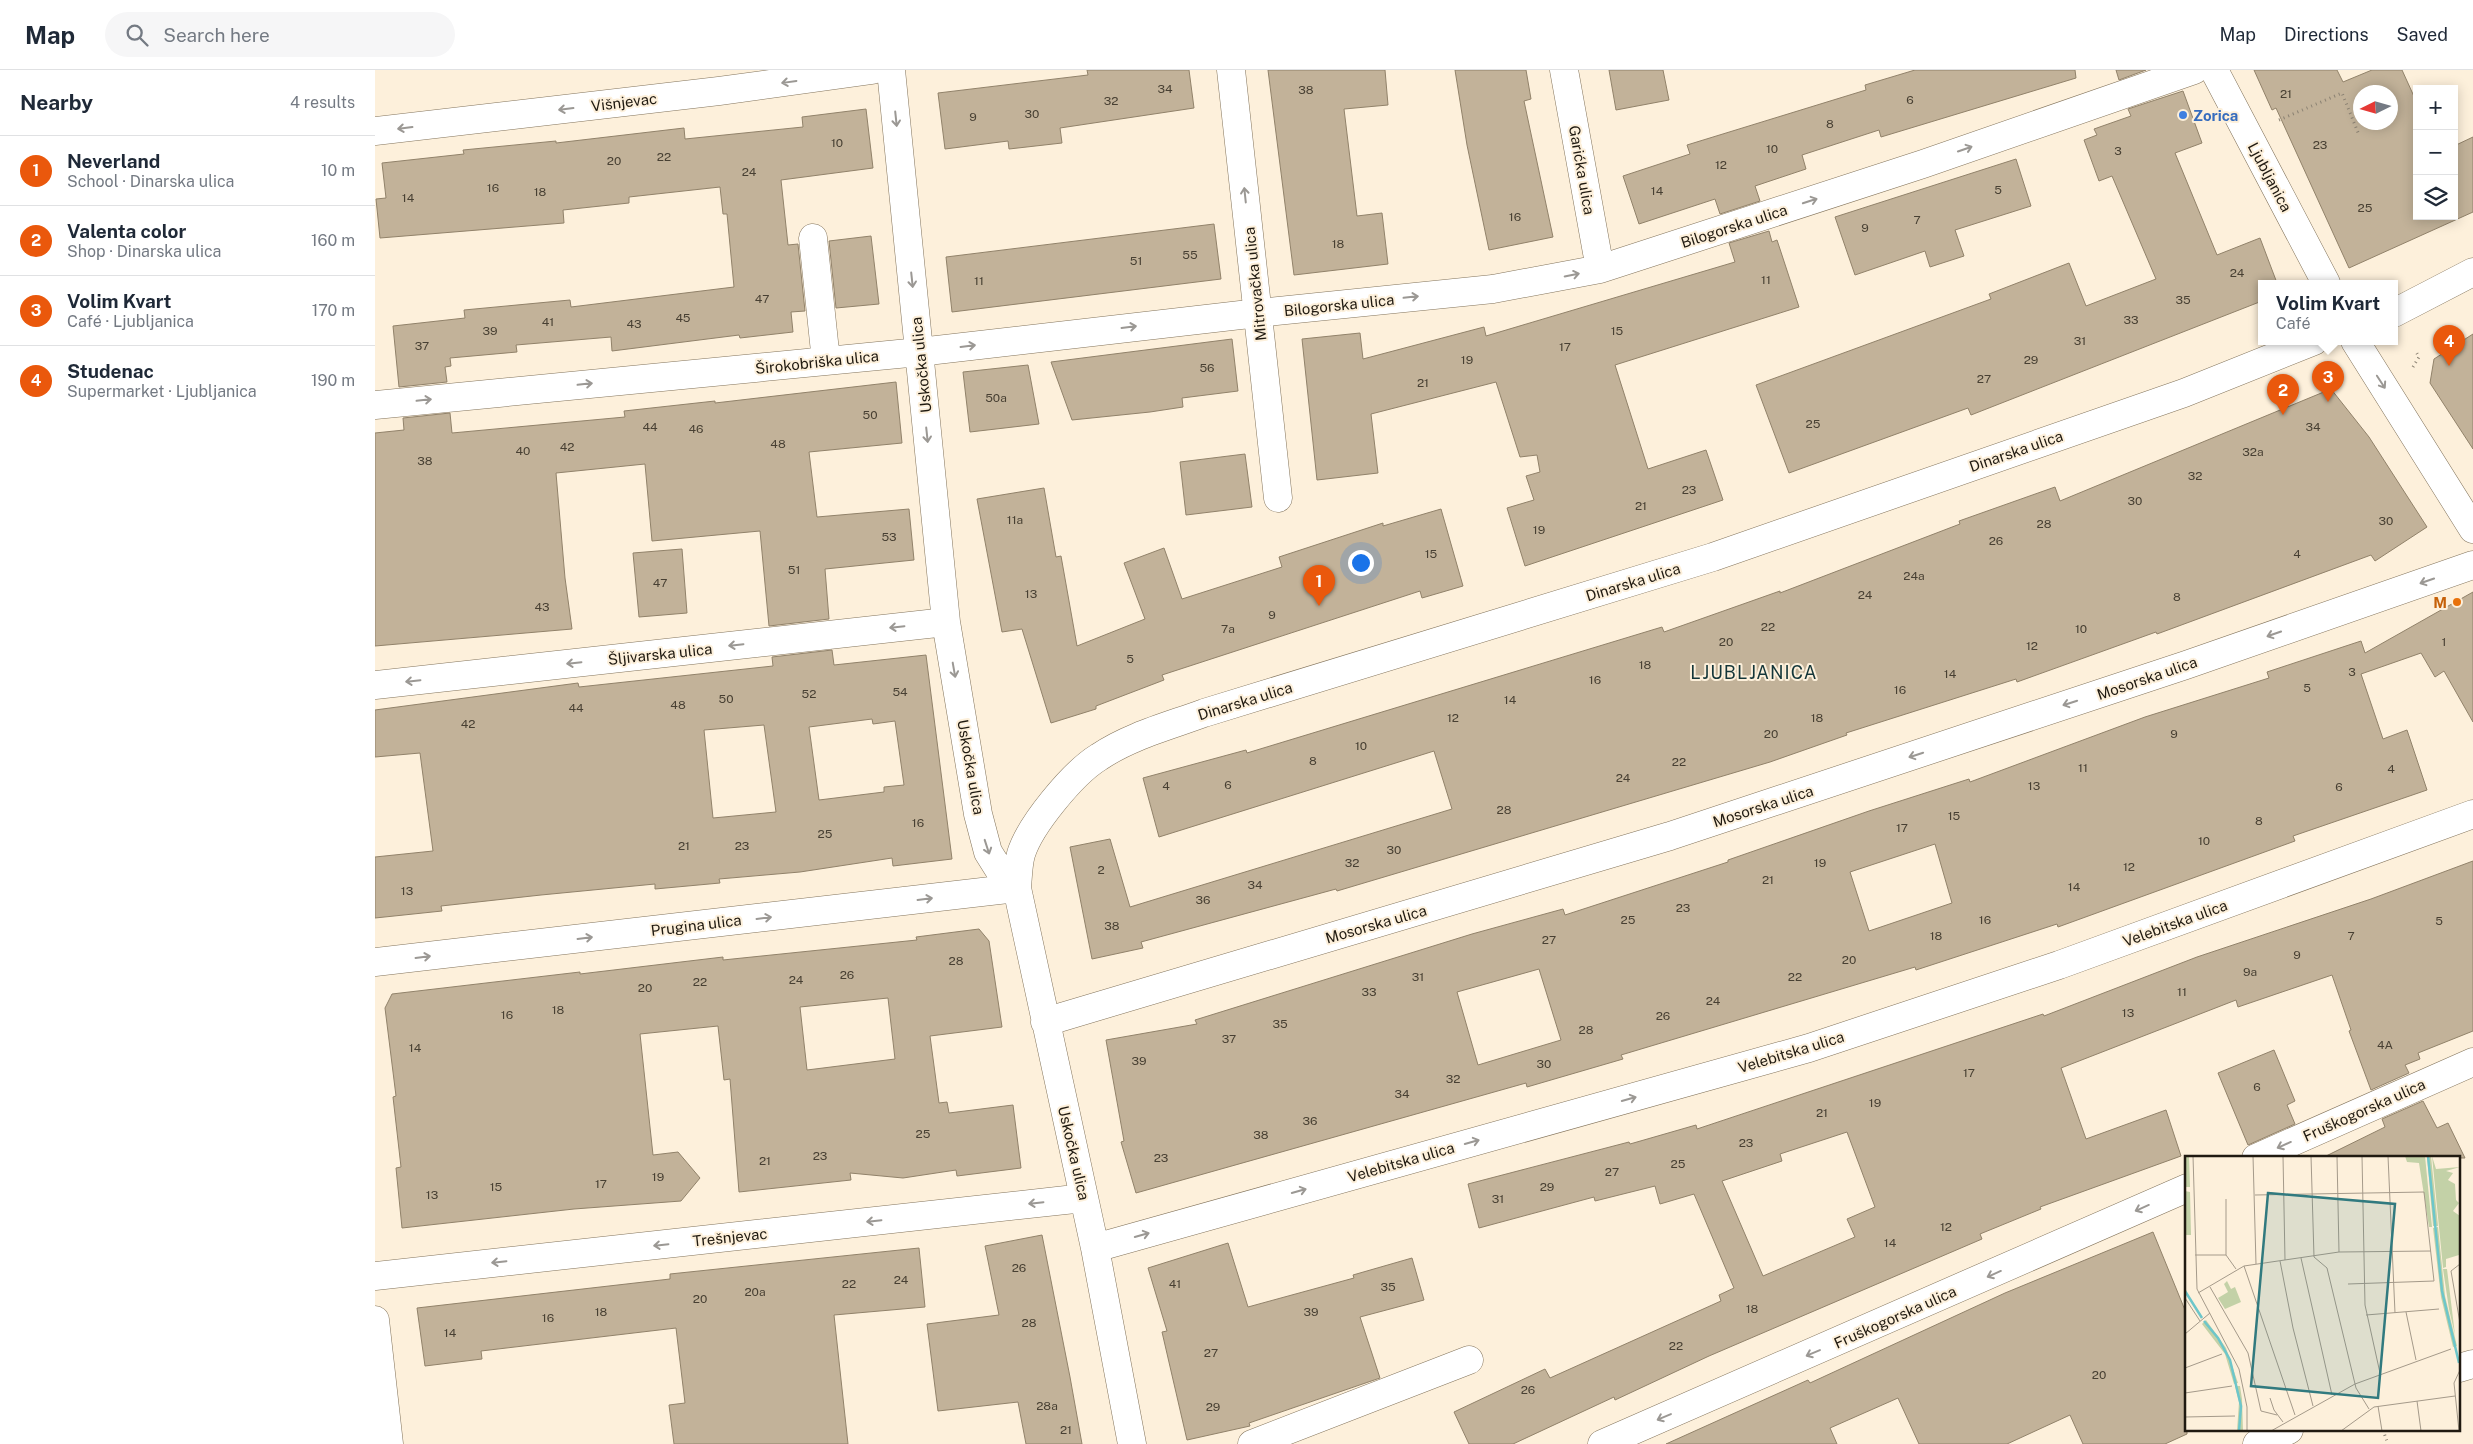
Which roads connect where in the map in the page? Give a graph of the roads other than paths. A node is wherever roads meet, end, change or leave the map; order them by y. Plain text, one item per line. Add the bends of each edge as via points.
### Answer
1 (872, 70) edge
2 (891, 70) edge
3 (1231, 70) edge
4 (1564, 70) edge
5 (2194, 70) edge
6 (2214, 70) edge
7 (717, 81) edge
8 (375, 131) edge
9 (813, 238) dead end
10 (1600, 269) junction
11 (2473, 272) edge
12 (2324, 280) edge
13 (2398, 311) edge
14 (1258, 313) junction
15 (2304, 345) edge
16 (2358, 345) edge
17 (919, 352) junction
18 (826, 361) junction
19 (375, 405) edge
20 (1278, 498) dead end
21 (2473, 529) edge
22 (2473, 565) edge
23 (946, 622) junction
24 (375, 685) edge
25 (2473, 814) edge
26 (1017, 888) junction
27 (375, 962) edge
28 (1045, 1022) junction
29 (2473, 1062) edge
30 (2261, 1156) edge
31 (2185, 1189) edge
32 (1084, 1198) junction
33 (1095, 1248) junction
34 (375, 1276) edge
35 (375, 1320) edge
36 (1469, 1360) dead end
37 (2284, 1432) edge
38 (389, 1444) edge
39 (1132, 1444) edge
40 (1252, 1444) edge
41 (1602, 1444) edge
42 (2257, 1444) edge

1 -> 7 street, Višnjevac
2 -> 17 street, Uskočka ulica
14 -> 3 street, Mitrovačka ulica
4 - 10 street, Garićka ulica
10 -> 5 street, Bilogorska ulica via 1923,164
6 - 12 street, Ljubljanica
7 -> 8 street, Višnjevac
9 - 18 street
14 -> 10 street, Bilogorska ulica via 1493,289
11 - 13 street
17 -> 14 street, Širokobriška ulica
14 - 20 street, Mitrovačka ulica
15 - 26 street, Dinarska ulica via 2184,393 1713,557 1204,713 1126,742 1098,757 1074,777 1051,806 1028,838 1021,854
16 -> 21 street
17 - 18 street, Širokobriška ulica
17 -> 23 street, Uskočka ulica
19 -> 18 street, Širokobriška ulica
22 -> 28 street, Mosorska ulica via 2195,662 1670,836
23 -> 24 street, Šljivarska ulica
23 -> 26 street, Uskočka ulica via 978,814 988,852
33 -> 25 street, Velebitska ulica via 1809,1048 2059,965
27 -> 26 street, Prugina ulica
26 - 28 street, Uskočka ulica
28 - 32 street, Uskočka ulica
29 -> 30 street, Fruškogorska ulica
31 -> 41 street, Fruškogorska ulica
32 - 33 street, Uskočka ulica
32 -> 34 street, Trešnjevac
33 - 39 street, Uskočka ulica
35 - 38 street
36 - 40 street
37 - 42 street

